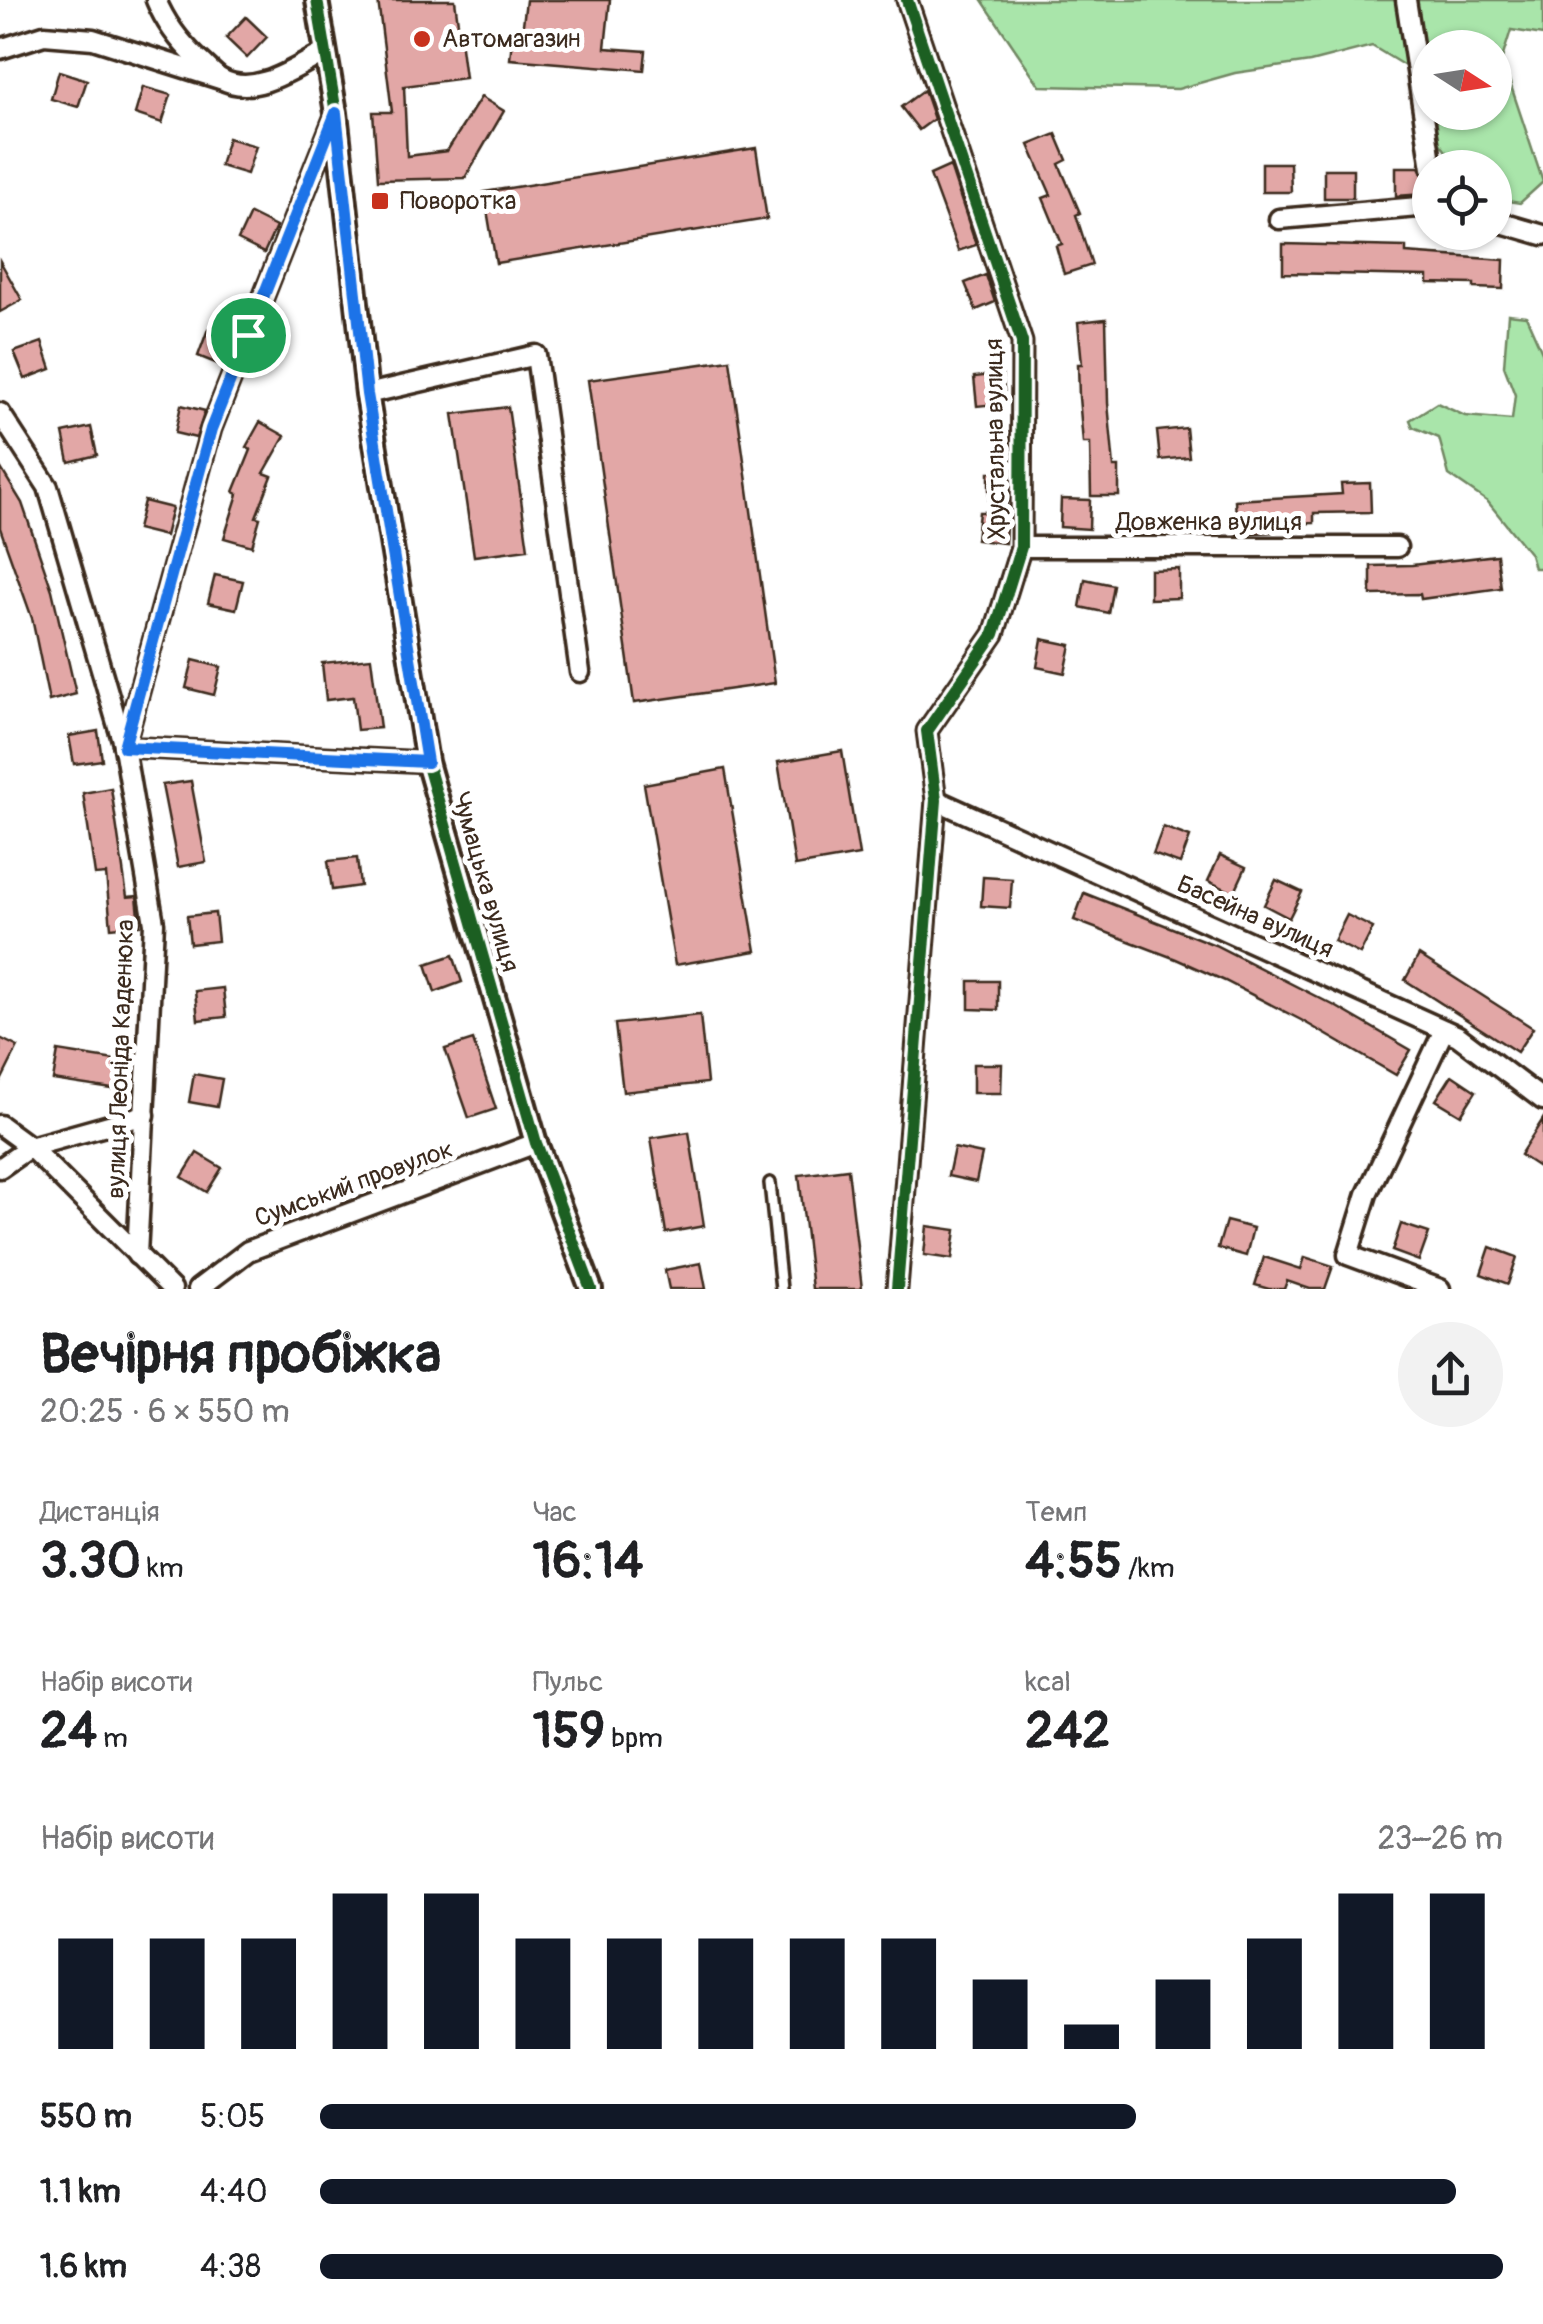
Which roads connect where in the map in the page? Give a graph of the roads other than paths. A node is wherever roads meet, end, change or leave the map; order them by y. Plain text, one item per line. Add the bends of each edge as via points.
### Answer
1 (156, 0) edge
2 (317, 0) edge
3 (908, 0) edge
4 (1406, 0) edge
5 (0, 49) edge
6 (325, 52) junction
7 (222, 80) junction
8 (336, 113) junction
9 (1429, 150) edge
10 (1412, 208) edge
11 (1279, 220) dead end
12 (1512, 226) edge
13 (1543, 234) edge
14 (367, 394) junction
15 (0, 413) edge
16 (1022, 547) junction
17 (1397, 547) dead end
18 (580, 672) dead end
19 (124, 747) junction
20 (427, 762) junction
21 (936, 800) junction
22 (1444, 1030) junction
23 (1543, 1100) edge
24 (146, 1115) junction
25 (0, 1125) edge
26 (536, 1143) junction
27 (30, 1146) junction
28 (0, 1168) edge
29 (770, 1183) dead end
30 (137, 1255) junction
31 (172, 1289) edge
32 (198, 1289) edge
33 (590, 1289) edge
34 (781, 1289) edge
35 (897, 1289) edge
36 (1440, 1289) edge

1 - 7 street via 187,48
2 - 6 street, Чумацька вулиця
3 - 16 street, Хрустальна вулиця via 1022,342
4 - 9 street
5 - 7 street via 44,35 92,39
6 - 7 street via 274,79
6 - 8 street, Чумацька вулиця
8 - 14 street, Чумацька вулиця
8 - 19 street via 211,429
10 - 11 street
12 - 13 street
14 - 18 street via 536,355
14 - 20 street, Чумацька вулиця
15 - 19 street, вулиця Леоніда Каденюка via 48,486
16 - 17 street, Довженка вулиця
16 - 21 street, Хрустальна вулиця via 994,634 926,731
19 - 20 street
19 - 24 street, вулиця Леоніда Каденюка via 154,923
20 - 26 street, Чумацька вулиця
21 - 22 street, Басейна вулиця
21 - 35 street, Хрустальна вулиця
22 - 23 street, Басейна вулиця
22 - 36 street via 1366,1194 1348,1255
24 - 27 street
24 - 30 street, вулиця Леоніда Каденюка
25 - 27 street
26 - 32 street, Сумський провулок via 248,1250
26 - 33 street, Чумацька вулиця
27 - 28 street
27 - 30 street
29 - 34 lane
30 - 31 street

